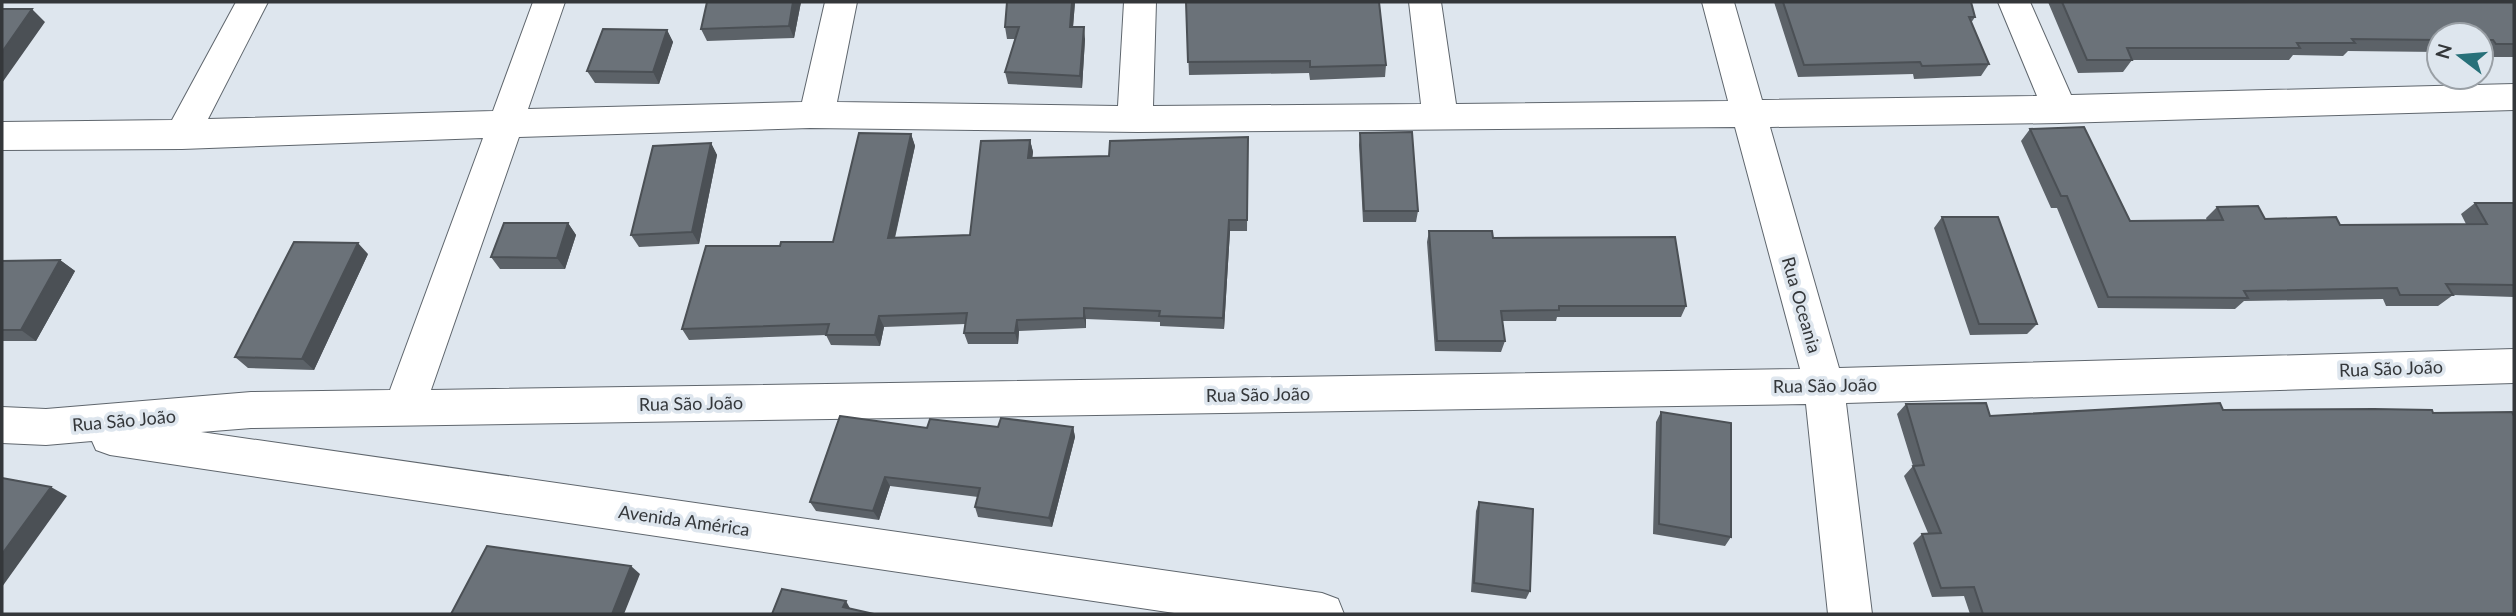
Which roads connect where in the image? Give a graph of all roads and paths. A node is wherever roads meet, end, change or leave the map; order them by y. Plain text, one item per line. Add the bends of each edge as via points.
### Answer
1 (252, 2) edge
2 (549, 2) edge
3 (841, 2) edge
4 (1140, 2) edge
5 (1425, 2) edge
6 (1718, 2) edge
7 (2014, 2) edge
8 (2514, 97) edge
9 (2060, 110) junction
10 (817, 115) junction
11 (1748, 115) junction
12 (1440, 116) junction
13 (1135, 119) junction
14 (506, 123) junction
15 (182, 135) junction
16 (2, 136) edge
17 (2514, 366) edge
18 (1824, 387) junction
19 (404, 408) junction
20 (2, 425) edge
21 (46, 427) junction
22 (1322, 614) edge
23 (1850, 614) edge

1 - 15 street
2 - 14 street
3 - 10 street
4 - 13 street
5 - 12 street
6 - 11 street, Rua Oceania
7 - 9 street
8 - 9 street
9 - 11 street
10 - 13 street
10 - 14 street
11 - 12 street
11 - 18 street, Rua Oceania
12 - 13 street
14 - 15 street
14 - 19 street
15 - 16 street
17 - 18 street, Rua São João
18 - 19 street, Rua São João
18 - 23 street, Rua Oceania
19 - 21 street, Rua São João via 251,410
20 - 21 street, Rua São João
21 - 22 street, Avenida América

